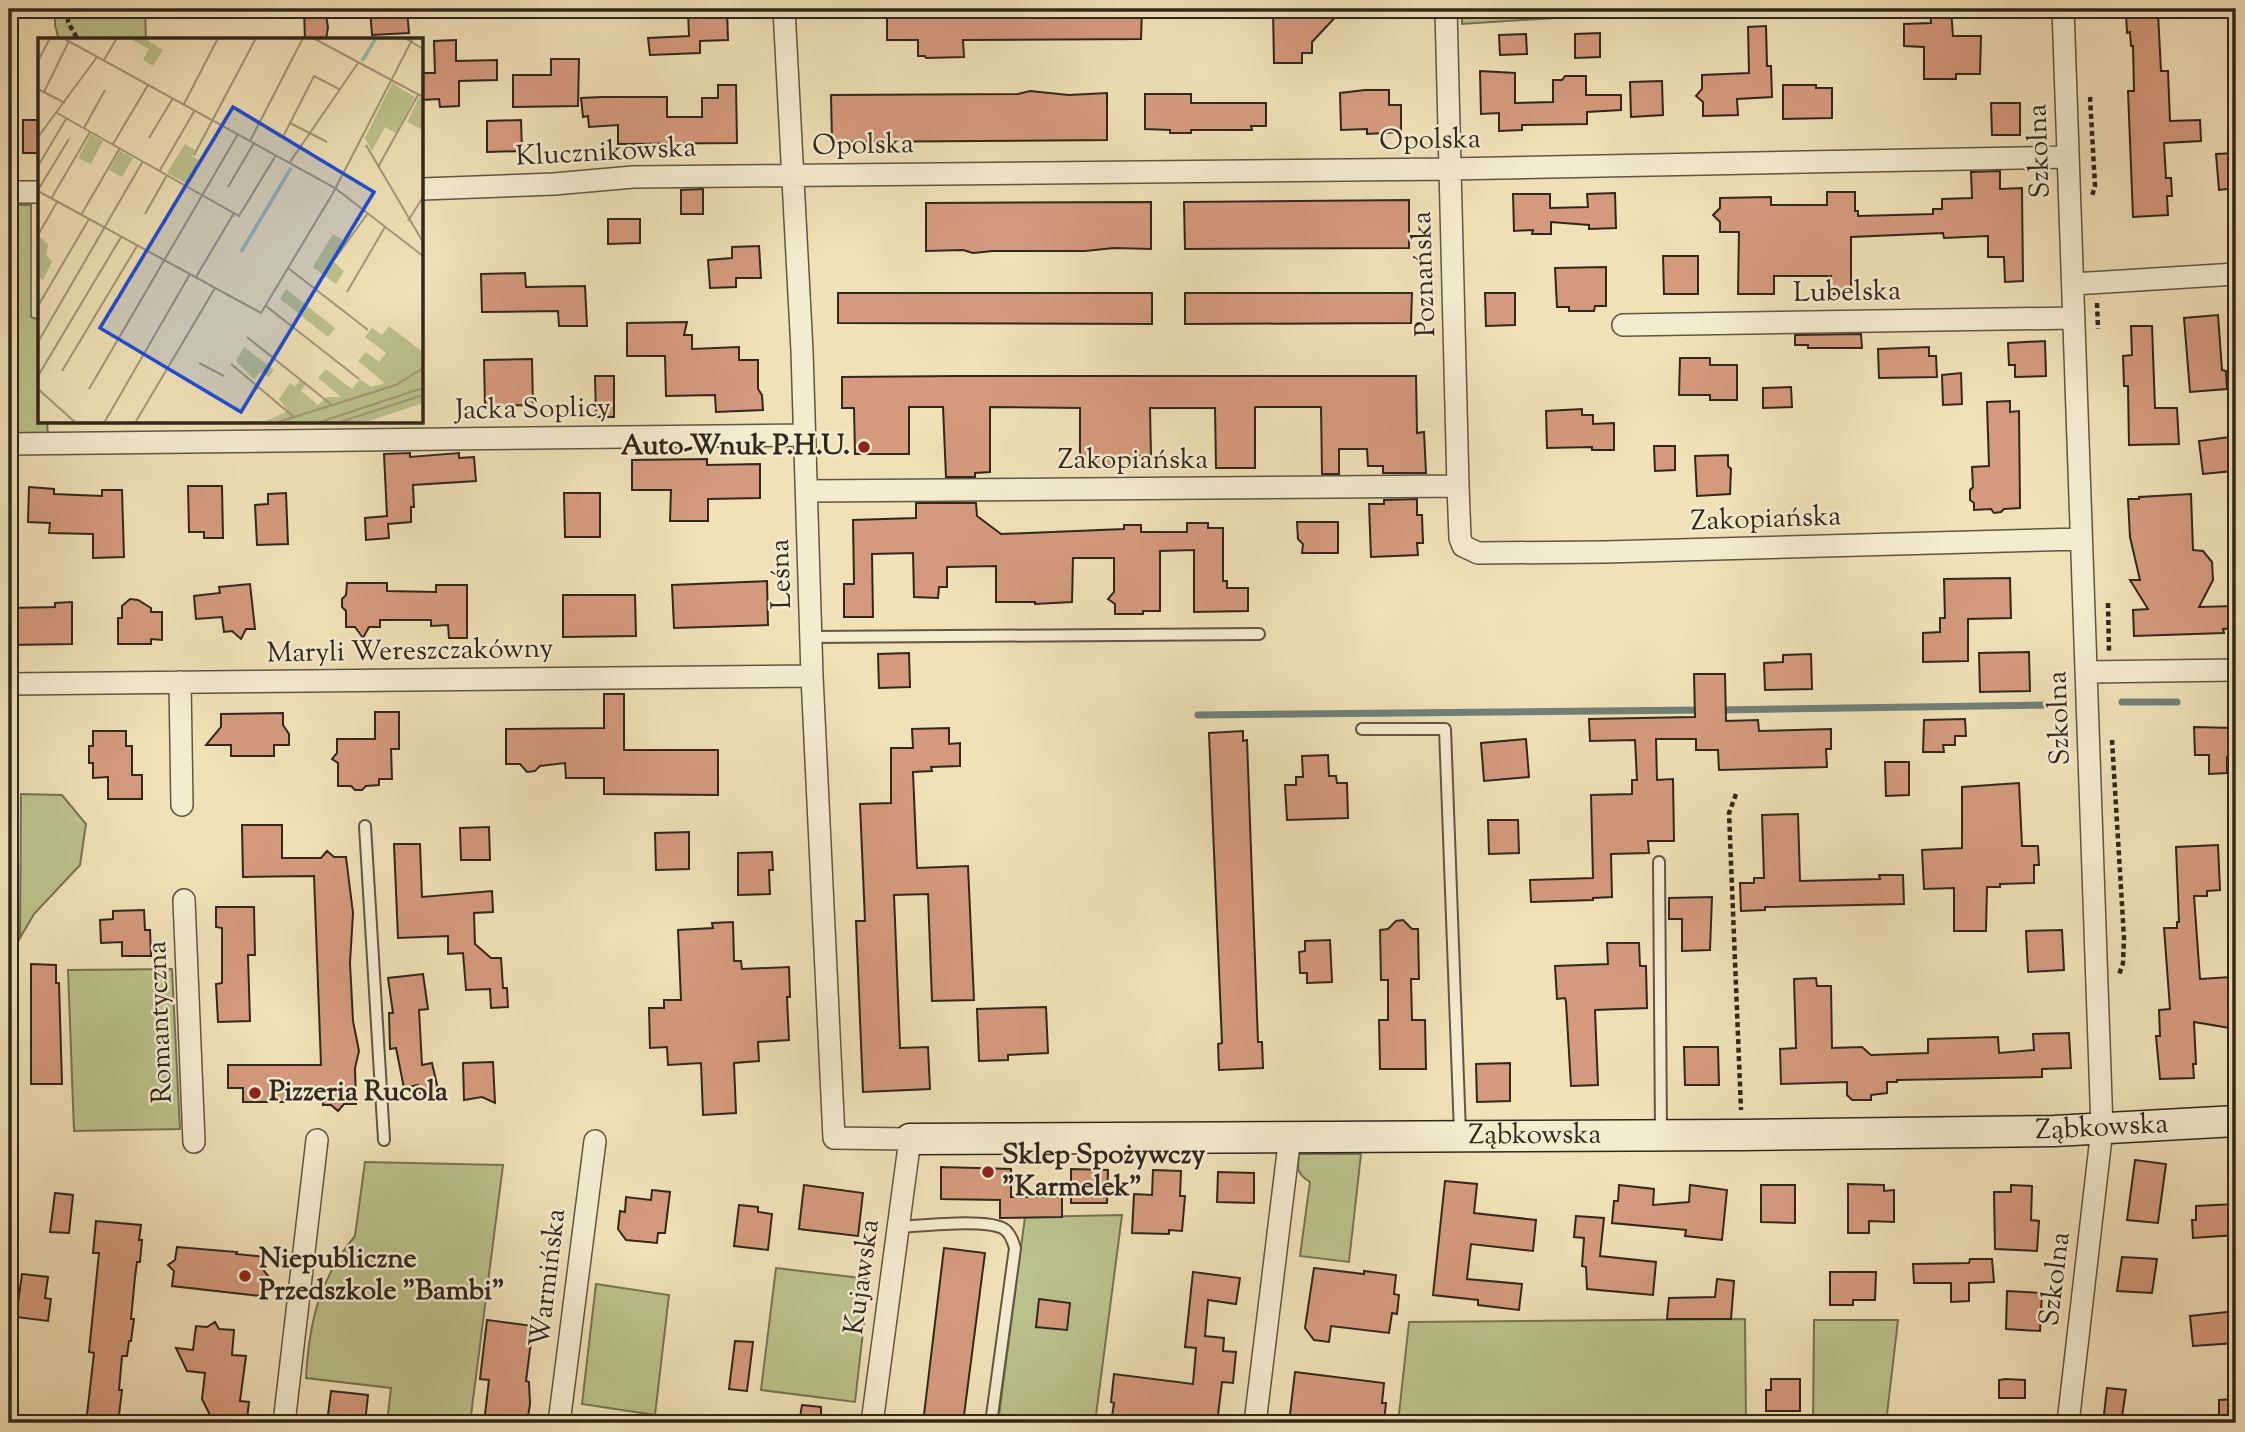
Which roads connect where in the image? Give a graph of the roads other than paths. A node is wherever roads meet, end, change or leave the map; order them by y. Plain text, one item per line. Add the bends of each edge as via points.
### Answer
1 (784, 9) edge
2 (1446, 9) edge
3 (2063, 9) edge
4 (2068, 157) junction
5 (1449, 169) junction
6 (793, 175) junction
7 (424, 189) edge
8 (9, 192) edge
9 (38, 192) edge
10 (2236, 274) edge
11 (2073, 284) junction
12 (2074, 318) junction
13 (1623, 325) dead end
14 (805, 435) junction
15 (9, 444) edge
16 (1458, 486) junction
17 (807, 491) junction
18 (1460, 538) joint
19 (2081, 539) junction
20 (1259, 634) dead end
21 (811, 637) junction
22 (2236, 670) edge
23 (2086, 672) junction
24 (813, 676) junction
25 (180, 682) junction
26 (9, 684) edge
27 (1362, 729) dead end
28 (182, 805) dead end
29 (365, 826) dead end
30 (1659, 862) dead end
31 (184, 900) dead end
32 (2236, 1121) edge
33 (2102, 1129) junction
34 (1290, 1136) junction
35 (1460, 1136) junction
36 (1662, 1136) junction
37 (834, 1138) joint
38 (910, 1139) junction
39 (317, 1140) dead end
40 (384, 1140) dead end
41 (595, 1141) dead end
42 (194, 1142) dead end
43 (898, 1227) junction
44 (284, 1423) edge
45 (559, 1423) edge
46 (872, 1423) edge
47 (991, 1423) edge
48 (1255, 1423) edge
49 (2067, 1423) edge

1 - 6 street, Leśna
2 - 5 street, Poznańska
3 - 4 street, Szkolna
4 - 5 street, Opolska
4 - 11 street, Szkolna
5 - 6 street, Opolska
5 - 16 street, Poznańska
6 - 7 street, Klucznikowska via 633,177
6 - 14 street, Leśna
8 - 9 street
10 - 11 street
11 - 12 street, Szkolna
12 - 13 street, Lubelska
12 - 19 street, Szkolna
14 - 15 street, Jacka Soplicy
14 - 17 street, Leśna
16 - 17 street, Zakopiańska
16 - 18 street, Poznańska
17 - 21 street, Leśna
18 - 19 street, Zakopiańska via 1463,546 1478,553
19 - 23 street, Szkolna
20 - 21 lane
21 - 24 street, Leśna
22 - 23 street
23 - 33 street, Szkolna
24 - 25 street, Maryli Wereszczakówny
24 - 37 street, Leśna
25 - 26 street, Maryli Wereszczakówny
25 - 28 street
27 - 35 lane via 1445,729
29 - 40 lane
30 - 36 lane
31 - 42 street, Romantyczna
32 - 33 street, Ząbkowska
33 - 36 street, Ząbkowska
33 - 49 street, Szkolna
34 - 35 street, Ząbkowska
34 - 38 street, Ząbkowska
34 - 48 street
35 - 36 street, Ząbkowska
37 - 38 street, Ząbkowska
38 - 43 street, Kujawska
39 - 44 street
41 - 45 street, Warmińska
43 - 46 street, Kujawska
43 - 47 lane via 982,1224 1005,1230 1012,1238 1015,1248

